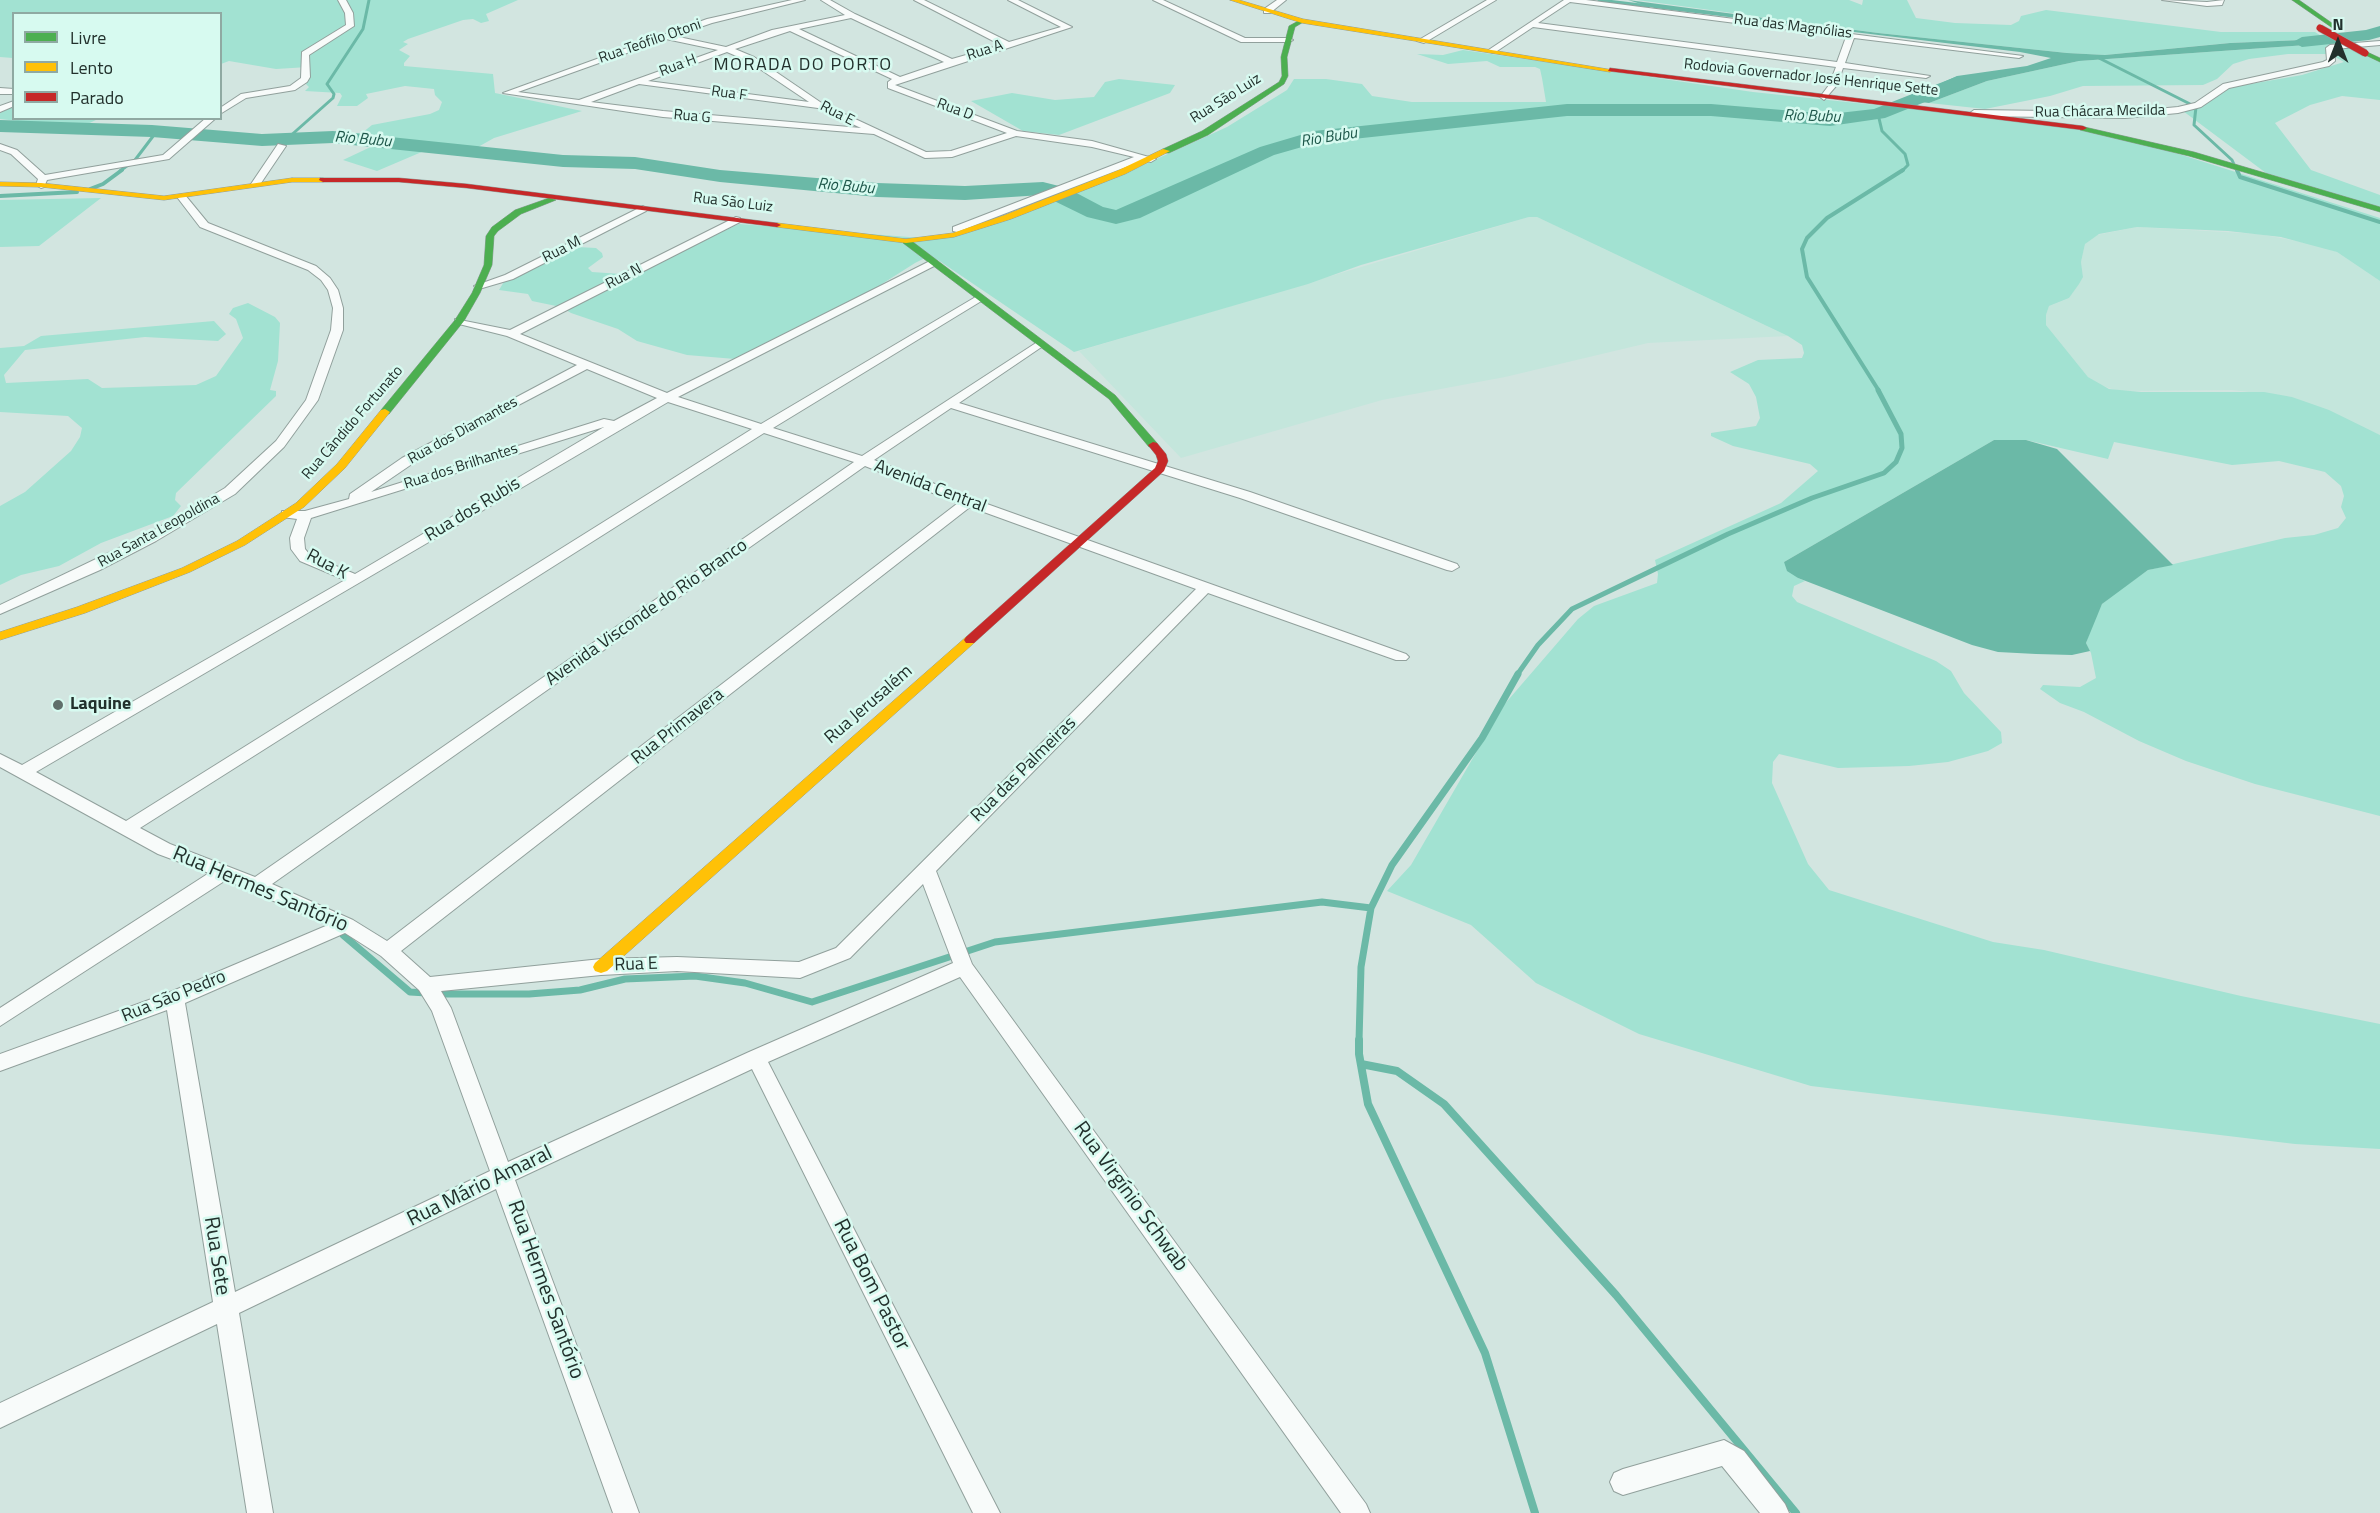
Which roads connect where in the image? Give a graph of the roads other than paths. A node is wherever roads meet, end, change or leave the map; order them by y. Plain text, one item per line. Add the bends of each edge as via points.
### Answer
1 (342, 0) edge
2 (801, 0) edge
3 (825, 0) edge
4 (918, 0) edge
5 (926, 0) edge
6 (937, 0) edge
7 (1012, 0) edge
8 (1157, 0) edge
9 (1233, 0) edge
10 (1282, 0) edge
11 (1492, 0) edge
12 (1568, 0) edge
13 (2166, 0) edge
14 (2281, 0) edge
15 (2295, 0) edge
16 (2217, 2) edge
17 (725, 6) dead end
18 (1267, 11) junction
19 (730, 15) junction
20 (852, 16) junction
21 (1302, 21) junction
22 (1534, 25) junction
23 (790, 28) junction
24 (1851, 35) junction
25 (666, 36) junction
26 (1289, 40) junction
27 (1421, 40) junction
28 (1006, 44) junction
29 (725, 49) junction
30 (1491, 51) junction
31 (2377, 52) edge
32 (2019, 56) dead end
33 (951, 62) junction
34 (1839, 65) junction
35 (1926, 76) dead end
36 (900, 80) junction
37 (639, 82) junction
38 (511, 95) joint
39 (1824, 96) junction
40 (576, 104) junction
41 (820, 106) junction
42 (222, 111) edge
43 (1974, 113) junction
44 (209, 120) edge
45 (873, 132) junction
46 (1015, 133) junction
47 (281, 146) dead end
48 (0, 147) edge
49 (1146, 158) junction
50 (42, 182) junction
51 (0, 184) edge
52 (256, 184) junction
53 (182, 197) junction
54 (557, 198) junction
55 (643, 209) junction
56 (2380, 210) edge
57 (736, 220) junction
58 (906, 241) junction
59 (932, 263) junction
60 (479, 286) junction
61 (979, 298) junction
62 (459, 321) junction
63 (511, 334) junction
64 (1039, 344) junction
65 (586, 365) junction
66 (668, 398) junction
67 (951, 404) junction
68 (635, 414) junction
69 (763, 428) junction
70 (530, 446) junction
71 (555, 461) junction
72 (864, 461) junction
73 (1160, 469) junction
74 (968, 502) junction
75 (345, 504) junction
76 (287, 514) junction
77 (305, 515) junction
78 (1082, 542) junction
79 (1452, 567) dead end
80 (356, 580) junction
81 (1205, 588) junction
82 (0, 610) edge
83 (0, 636) edge
84 (1401, 657) dead end
85 (0, 760) edge
86 (23, 772) junction
87 (126, 829) junction
88 (926, 869) junction
89 (223, 873) junction
90 (257, 885) junction
91 (346, 925) junction
92 (388, 951) junction
93 (843, 953) joint
94 (601, 967) junction
95 (964, 967) junction
96 (426, 985) junction
97 (175, 999) junction
98 (0, 1018) edge
99 (756, 1058) junction
100 (0, 1064) edge
101 (503, 1175) junction
102 (225, 1310) junction
103 (0, 1416) edge
104 (1623, 1482) dead end
105 (260, 1513) edge
106 (626, 1513) edge
107 (987, 1513) edge
108 (1358, 1513) edge
109 (1776, 1513) edge

1 - 42 street via 350,26 306,54 304,80 292,88 244,96
2 - 19 street, Rua Teófilo Otoni
3 - 20 street
4 - 28 street
5 - 6 street
7 - 28 street, Rua A via 1067,24 1065,28
8 - 26 street via 1244,40
9 - 18 main road, Rodovia Governador José Henrique Sette
10 - 18 street
11 - 27 street
12 - 22 street
12 - 24 street, Rua das Magnólias
13 - 16 street
14 - 31 main road, bridge via 2320,28
15 - 31 main road
17 - 19 street
18 - 21 main road, Rodovia Governador José Henrique Sette
19 - 25 street, Rua Teófilo Otoni
20 - 23 street, Rua H
20 - 33 street
21 - 26 main road, Rua São Luiz via 1293,25
21 - 27 main road, Rodovia Governador José Henrique Sette
22 - 30 street
22 - 34 street
23 - 29 street, Rua H
23 - 36 street
24 - 32 street, Rua das Magnólias
24 - 34 street
25 - 29 street, Rua E
25 - 38 street, Rua Teófilo Otoni via 508,91
26 - 49 main road, Rua São Luiz via 1282,83 1190,140
27 - 30 main road, Rodovia Governador José Henrique Sette
28 - 33 street, Rua A
29 - 37 street, Rua H
29 - 41 street, Rua E via 751,59
30 - 39 main road, Rodovia Governador José Henrique Sette
31 - 43 street, Rua Chácara Mecilda via 2333,47 2331,60 2326,64 2226,86 2198,105 2178,110 2125,115
33 - 36 street, Rua A
34 - 35 street
34 - 39 street via 1833,85
36 - 46 street, Rua D via 891,86
37 - 40 street, Rua H
37 - 41 street, Rua F
38 - 40 street, Rua G
39 - 43 main road, Rodovia Governador José Henrique Sette
40 - 45 street, Rua G
41 - 45 street, Rua E
43 - 56 main road, Rodovia Governador José Henrique Sette via 2120,135
44 - 50 street via 171,154
45 - 46 street, Rua E via 918,153 935,156
46 - 49 street, Rua D via 1092,144
47 - 52 street
48 - 50 street via 14,152
49 - 58 main road, Rua São Luiz via 973,230
50 - 51 main road, Rua São Luiz
50 - 53 main road, Rua São Luiz via 144,197
52 - 53 main road, Rua São Luiz
52 - 54 main road, Rua São Luiz via 366,179 467,186
53 - 82 street, Rua Santa Leopoldina via 204,225 312,268 333,290 338,308 337,330 312,400 280,444 230,491 95,567
54 - 55 main road, Rua São Luiz
54 - 60 main road, Rua Cândido Fortunato via 518,212 495,229
55 - 57 main road, Rua São Luiz
55 - 60 street, Rua M via 509,277
57 - 58 main road, Rua São Luiz
57 - 63 street, Rua N
58 - 59 main road
59 - 61 main road
59 - 66 street, Rua dos Rubis
60 - 62 main road, Rua Cândido Fortunato
61 - 64 main road
61 - 69 street
62 - 63 street, Avenida Central
62 - 76 main road, Rua Cândido Fortunato via 341,466
63 - 65 street, Avenida Central
64 - 67 street, Avenida Visconde do Rio Branco
64 - 73 main road via 1112,397 1161,454
65 - 66 street, Avenida Central
65 - 75 street, Rua dos Diamantes via 407,461
66 - 68 street, Rua dos Rubis
66 - 69 street, Avenida Central
67 - 72 street, Avenida Visconde do Rio Branco
67 - 73 street
68 - 70 street, Rua dos Brilhantes
68 - 71 street, Rua dos Rubis
69 - 72 street, Avenida Central
69 - 87 street
70 - 71 street
70 - 75 street, Rua dos Brilhantes
71 - 80 street, Rua dos Rubis
72 - 74 street, Avenida Central
72 - 90 street, Avenida Visconde do Rio Branco
73 - 78 main road, Rua Jerusalém
73 - 79 street
74 - 78 street, Avenida Central
74 - 92 street, Rua Primavera
75 - 77 street, Rua dos Brilhantes
76 - 77 street, Rua dos Brilhantes
76 - 83 main road, Rua Cândido Fortunato via 241,543 186,570
77 - 80 street, Rua K via 297,538 298,549 305,558
78 - 81 street, Avenida Central
78 - 94 main road, Rua Jerusalém
80 - 86 street, Rua dos Rubis
81 - 84 street, Avenida Central
81 - 88 street, Rua das Palmeiras
85 - 86 street, Rua Hermes Santório
86 - 87 street, Rua Hermes Santório
87 - 89 street, Rua Hermes Santório
88 - 93 street, Rua das Palmeiras
88 - 95 street, Rua Virgínio Schwab
89 - 90 street, Rua Hermes Santório
89 - 98 street
90 - 91 street, Rua Hermes Santório
91 - 92 street, Rua Hermes Santório
91 - 97 street, Rua São Pedro
92 - 96 street, Rua Hermes Santório
93 - 94 street, Rua E via 800,970 677,964
94 - 96 street, Rua E
95 - 99 street, Rua Mário Amaral
95 - 108 street, Rua Virgínio Schwab
96 - 101 street, Rua Hermes Santório via 441,1008
97 - 100 street, Rua São Pedro
97 - 102 street, Rua Sete
99 - 101 street, Rua Mário Amaral
99 - 107 street, Rua Bom Pastor
101 - 102 street, Rua Mário Amaral
101 - 106 street, Rua Hermes Santório
102 - 103 street, Rua Mário Amaral
102 - 105 street, Rua Sete
104 - 109 street via 1724,1453 1736,1460

